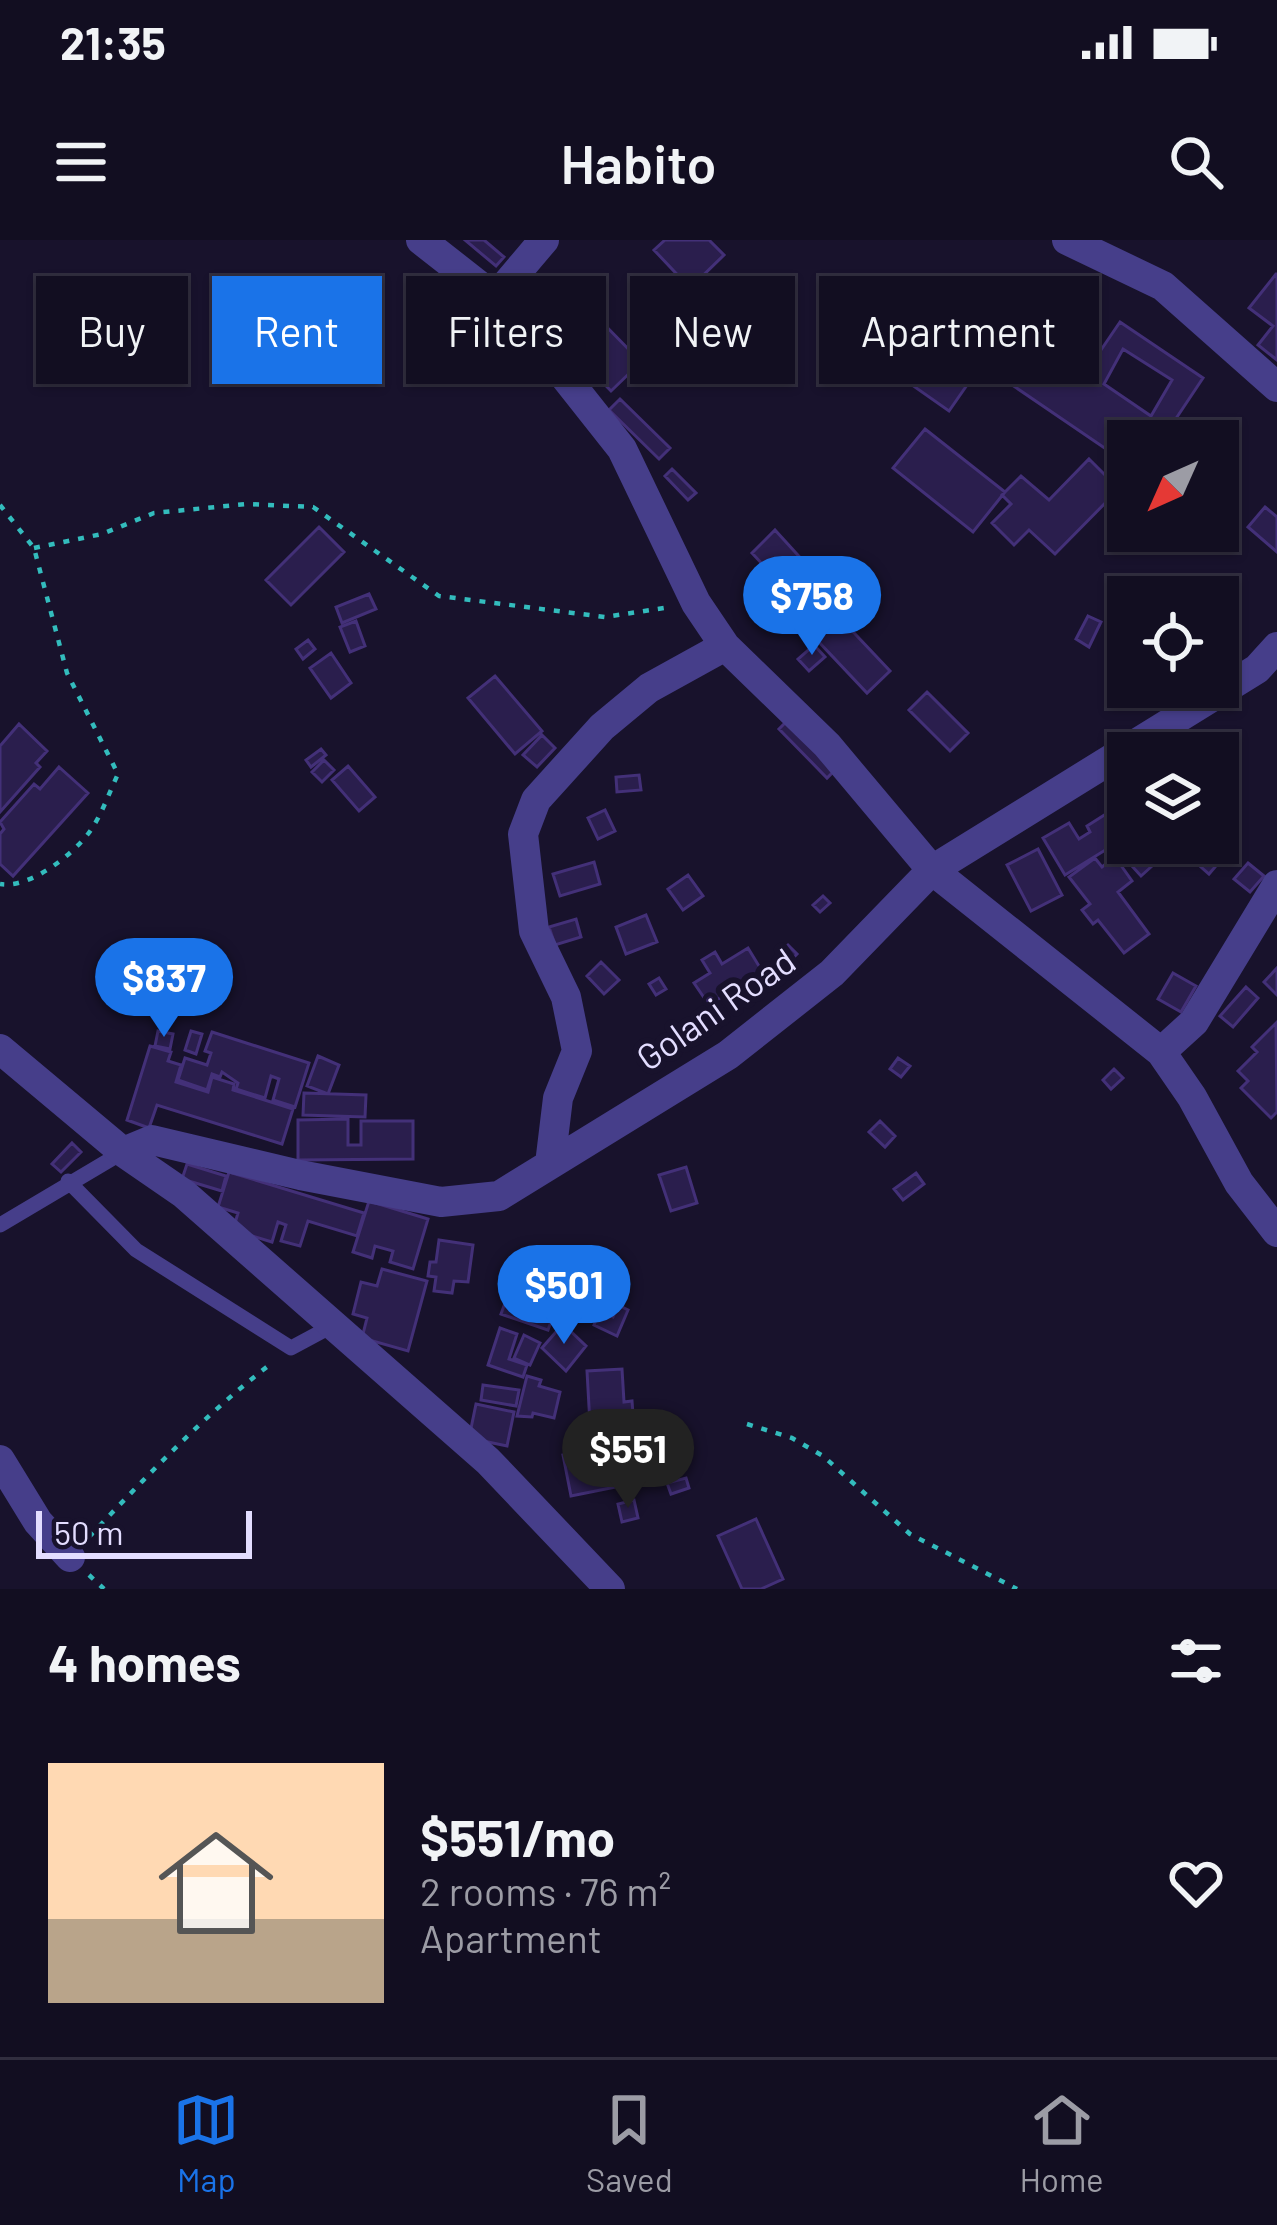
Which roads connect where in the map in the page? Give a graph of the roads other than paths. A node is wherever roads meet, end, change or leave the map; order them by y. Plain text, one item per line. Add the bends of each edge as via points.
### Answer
1 (421, 240) edge
2 (544, 240) edge
3 (1067, 240) edge
4 (467, 276) edge
5 (514, 276) edge
6 (571, 384) edge
7 (1277, 387) edge
8 (725, 646) junction
9 (1270, 666) edge
10 (932, 870) junction
11 (1277, 885) edge
12 (0, 1049) edge
13 (1161, 1052) junction
14 (123, 1152) junction
15 (550, 1164) junction
16 (68, 1181) junction
17 (0, 1225) edge
18 (1277, 1232) edge
19 (332, 1326) junction
20 (0, 1460) edge
21 (70, 1557) road end
22 (610, 1589) edge

1 - 4 street
2 - 5 street
3 - 7 street via 1163,286
6 - 8 street via 622,449
8 - 10 street via 827,745
8 - 15 street via 649,688 602,727 536,800 524,835 534,931 566,998 577,1051 558,1098
9 - 10 street, Golani Road
10 - 13 street
10 - 15 street, Golani Road via 832,973 728,1055
11 - 13 street via 1194,1022
12 - 14 street
13 - 18 street
14 - 15 street, Golani Road via 152,1140 441,1202 499,1196
14 - 16 lane
14 - 19 street via 184,1194
16 - 17 lane
16 - 19 lane via 136,1250 290,1348
19 - 22 street via 488,1462
20 - 21 street

